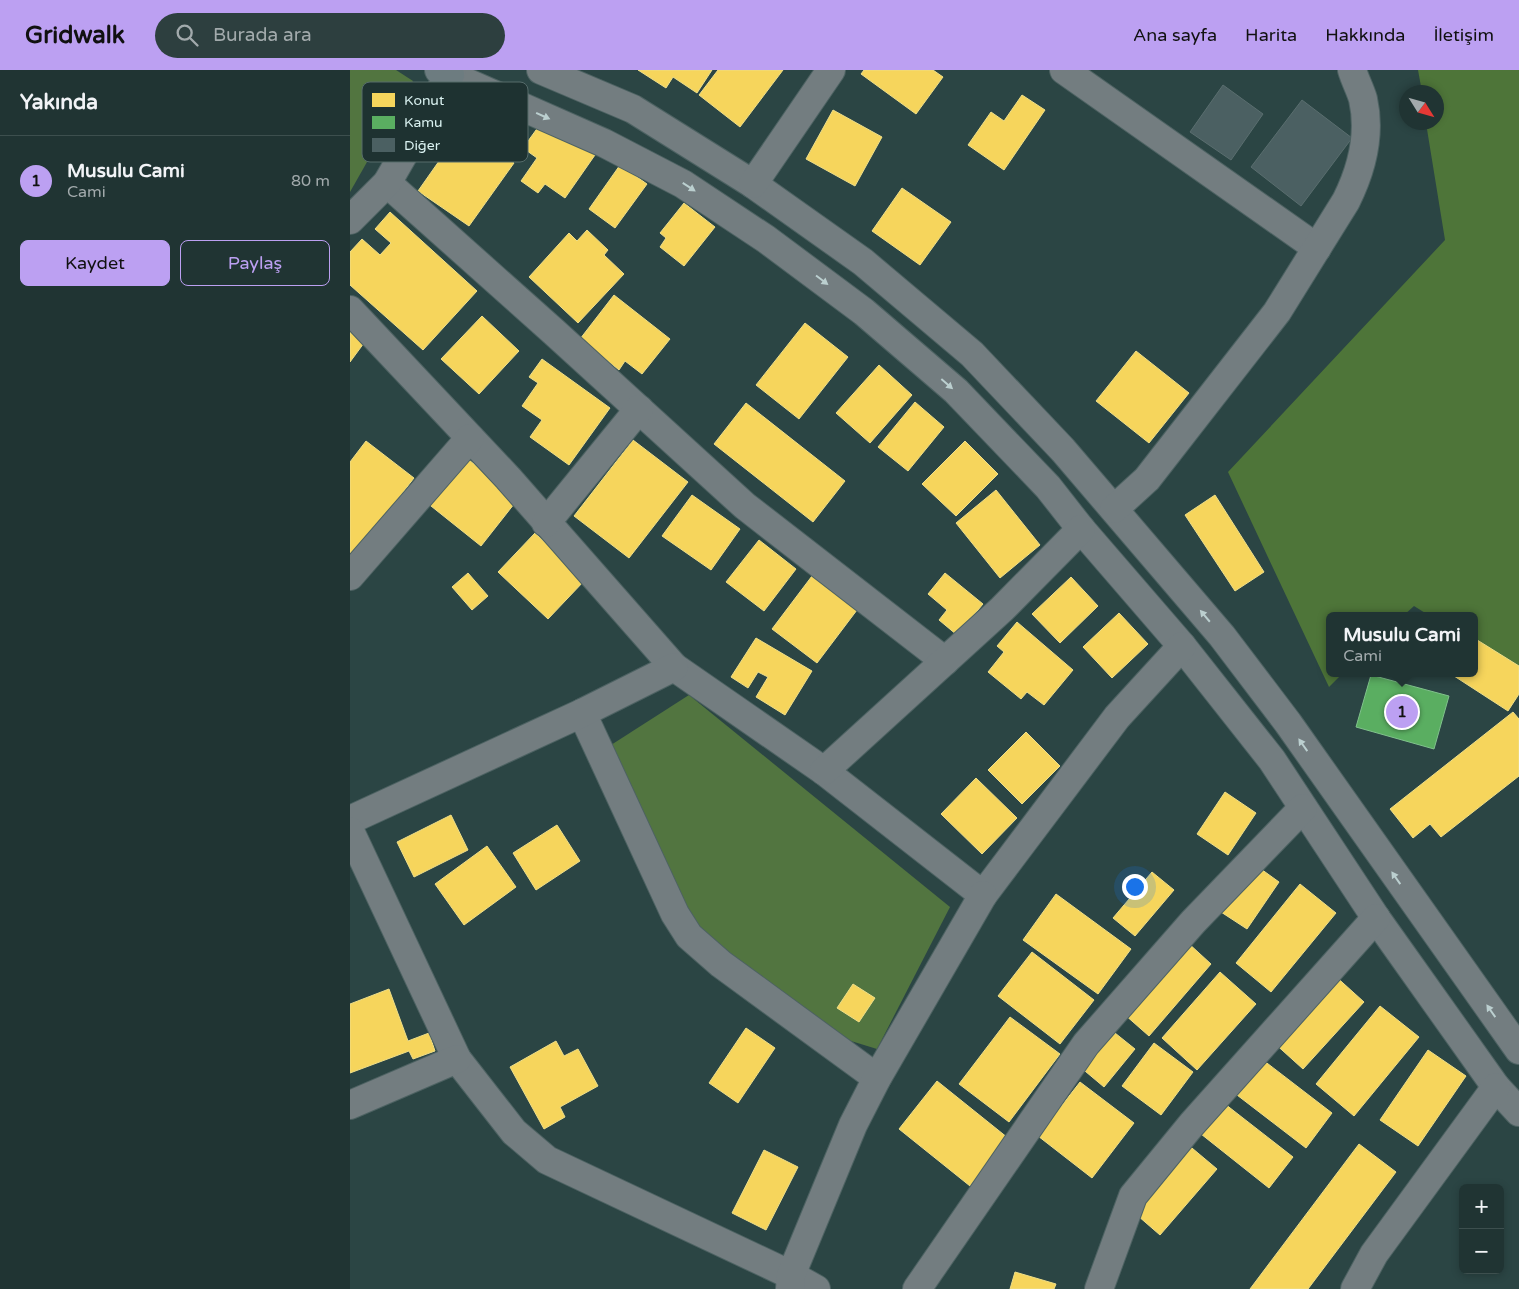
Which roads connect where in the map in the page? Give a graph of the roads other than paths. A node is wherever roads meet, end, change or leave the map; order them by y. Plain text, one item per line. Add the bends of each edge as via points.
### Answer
1 (541, 70) edge
2 (831, 70) edge
3 (1064, 70) edge
4 (1352, 70) edge
5 (447, 72) edge
6 (469, 82) edge
7 (528, 109) edge
8 (399, 162) edge
9 (387, 184) junction
10 (753, 184) junction
11 (350, 220) edge
12 (1317, 248) junction
13 (350, 310) edge
14 (639, 410) junction
15 (470, 438) junction
16 (1114, 509) junction
17 (546, 523) junction
18 (1081, 529) junction
19 (350, 576) edge
20 (1182, 646) junction
21 (945, 661) junction
22 (674, 667) junction
23 (582, 713) junction
24 (824, 771) junction
25 (1303, 808) junction
26 (350, 820) edge
27 (350, 831) edge
28 (983, 895) junction
29 (1376, 918) junction
30 (1519, 1050) edge
31 (457, 1060) junction
32 (877, 1078) junction
33 (1496, 1087) junction
34 (350, 1105) edge
35 (1519, 1112) edge
36 (790, 1282) edge
37 (816, 1289) edge
38 (917, 1289) edge
39 (1099, 1289) edge
40 (1355, 1289) edge

1 - 10 street via 633,109
2 - 10 street
3 - 12 street
4 - 12 street via 1366,122 1365,145 1355,183
5 -> 6 street
7 -> 18 street via 683,184 766,239 864,312 956,391 1048,487
8 - 9 street
9 - 11 street
9 - 14 street
10 - 16 street via 863,262 972,354
12 - 16 street via 1277,312 1147,479
13 - 15 street
14 - 17 street
14 - 21 street via 746,506
15 - 17 street
15 - 19 street
30 -> 16 street via 1288,723 1222,636
17 - 22 street
18 - 20 street
18 - 21 street
20 - 25 street via 1272,760
20 - 28 street via 1117,717
21 - 24 street
22 - 23 street
22 - 24 street
23 - 26 street
23 - 32 street via 675,914 689,936 721,964
24 - 28 street
25 - 29 street
25 - 38 street via 1192,922 1086,1044
27 - 31 street
28 - 32 street
29 - 33 street
29 - 39 street via 1192,1124 1133,1196
31 - 34 street
31 - 36 street via 514,1132 547,1160
32 - 36 street via 853,1125
33 - 35 street
33 - 40 street via 1374,1254
36 - 37 street

